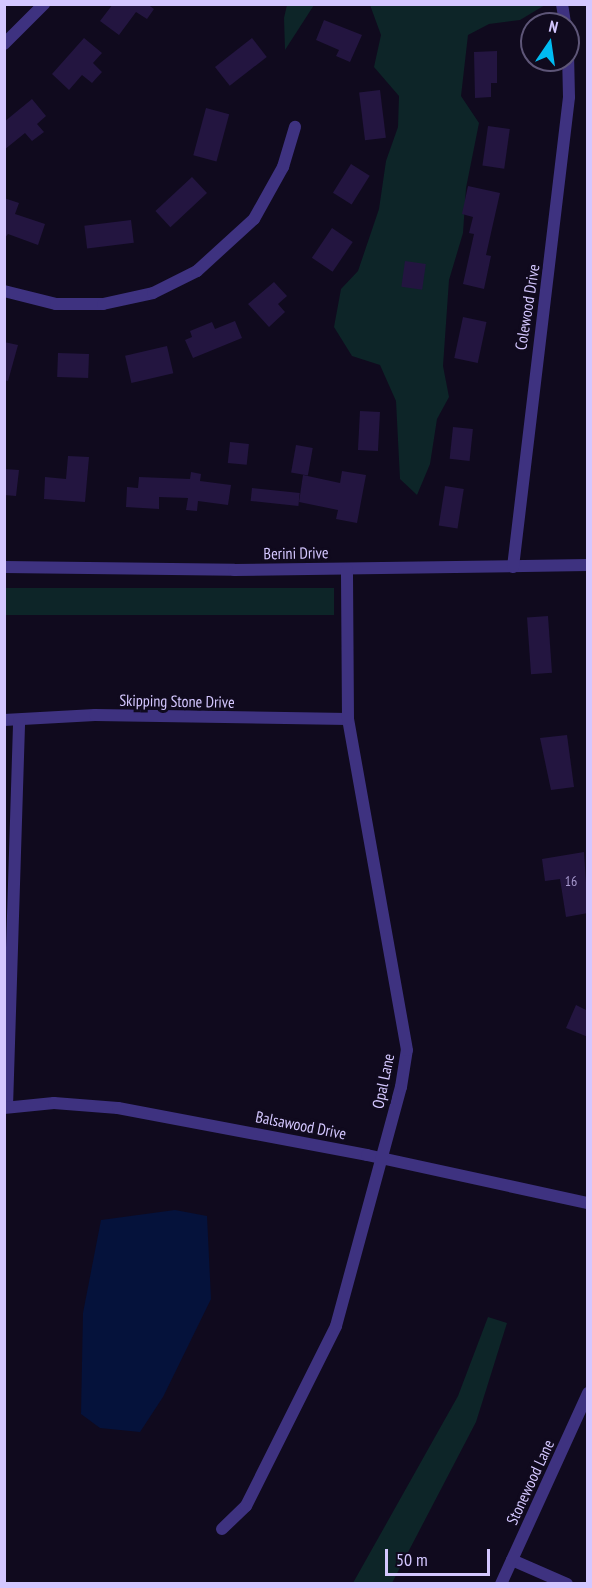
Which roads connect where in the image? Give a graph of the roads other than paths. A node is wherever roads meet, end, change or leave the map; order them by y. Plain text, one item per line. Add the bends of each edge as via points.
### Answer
1 (44, 4) edge
2 (4, 44) edge
3 (568, 72) edge
4 (295, 127) dead end
5 (4, 291) edge
6 (588, 565) edge
7 (4, 567) edge
8 (513, 567) junction
9 (347, 569) junction
10 (348, 719) junction
11 (4, 720) edge
12 (19, 720) junction
13 (6, 1108) edge
14 (382, 1158) junction
15 (588, 1203) edge
16 (588, 1393) edge
17 (222, 1529) dead end
18 (512, 1560) junction
19 (501, 1584) edge
20 (567, 1584) edge

1 - 2 street
3 - 8 street, Colewood Drive via 569,97
4 - 5 street via 283,167 264,205 237,239 197,271 153,293 103,304 56,304
6 - 8 street, Berini Drive
7 - 9 street, Berini Drive
8 - 9 street, Berini Drive
9 - 10 street, Opal Lane
10 - 12 street, Skipping Stone Drive via 95,715
10 - 14 street, Opal Lane via 407,1050
11 - 12 street, Skipping Stone Drive
12 - 13 street via 18,869
13 - 14 street, Balsawood Drive via 54,1103 118,1108
14 - 15 street, Balsawood Drive
14 - 17 street, Opal Lane via 336,1326 246,1506
16 - 18 street, Stonewood Lane
18 - 19 street, Stonewood Lane
18 - 20 street

